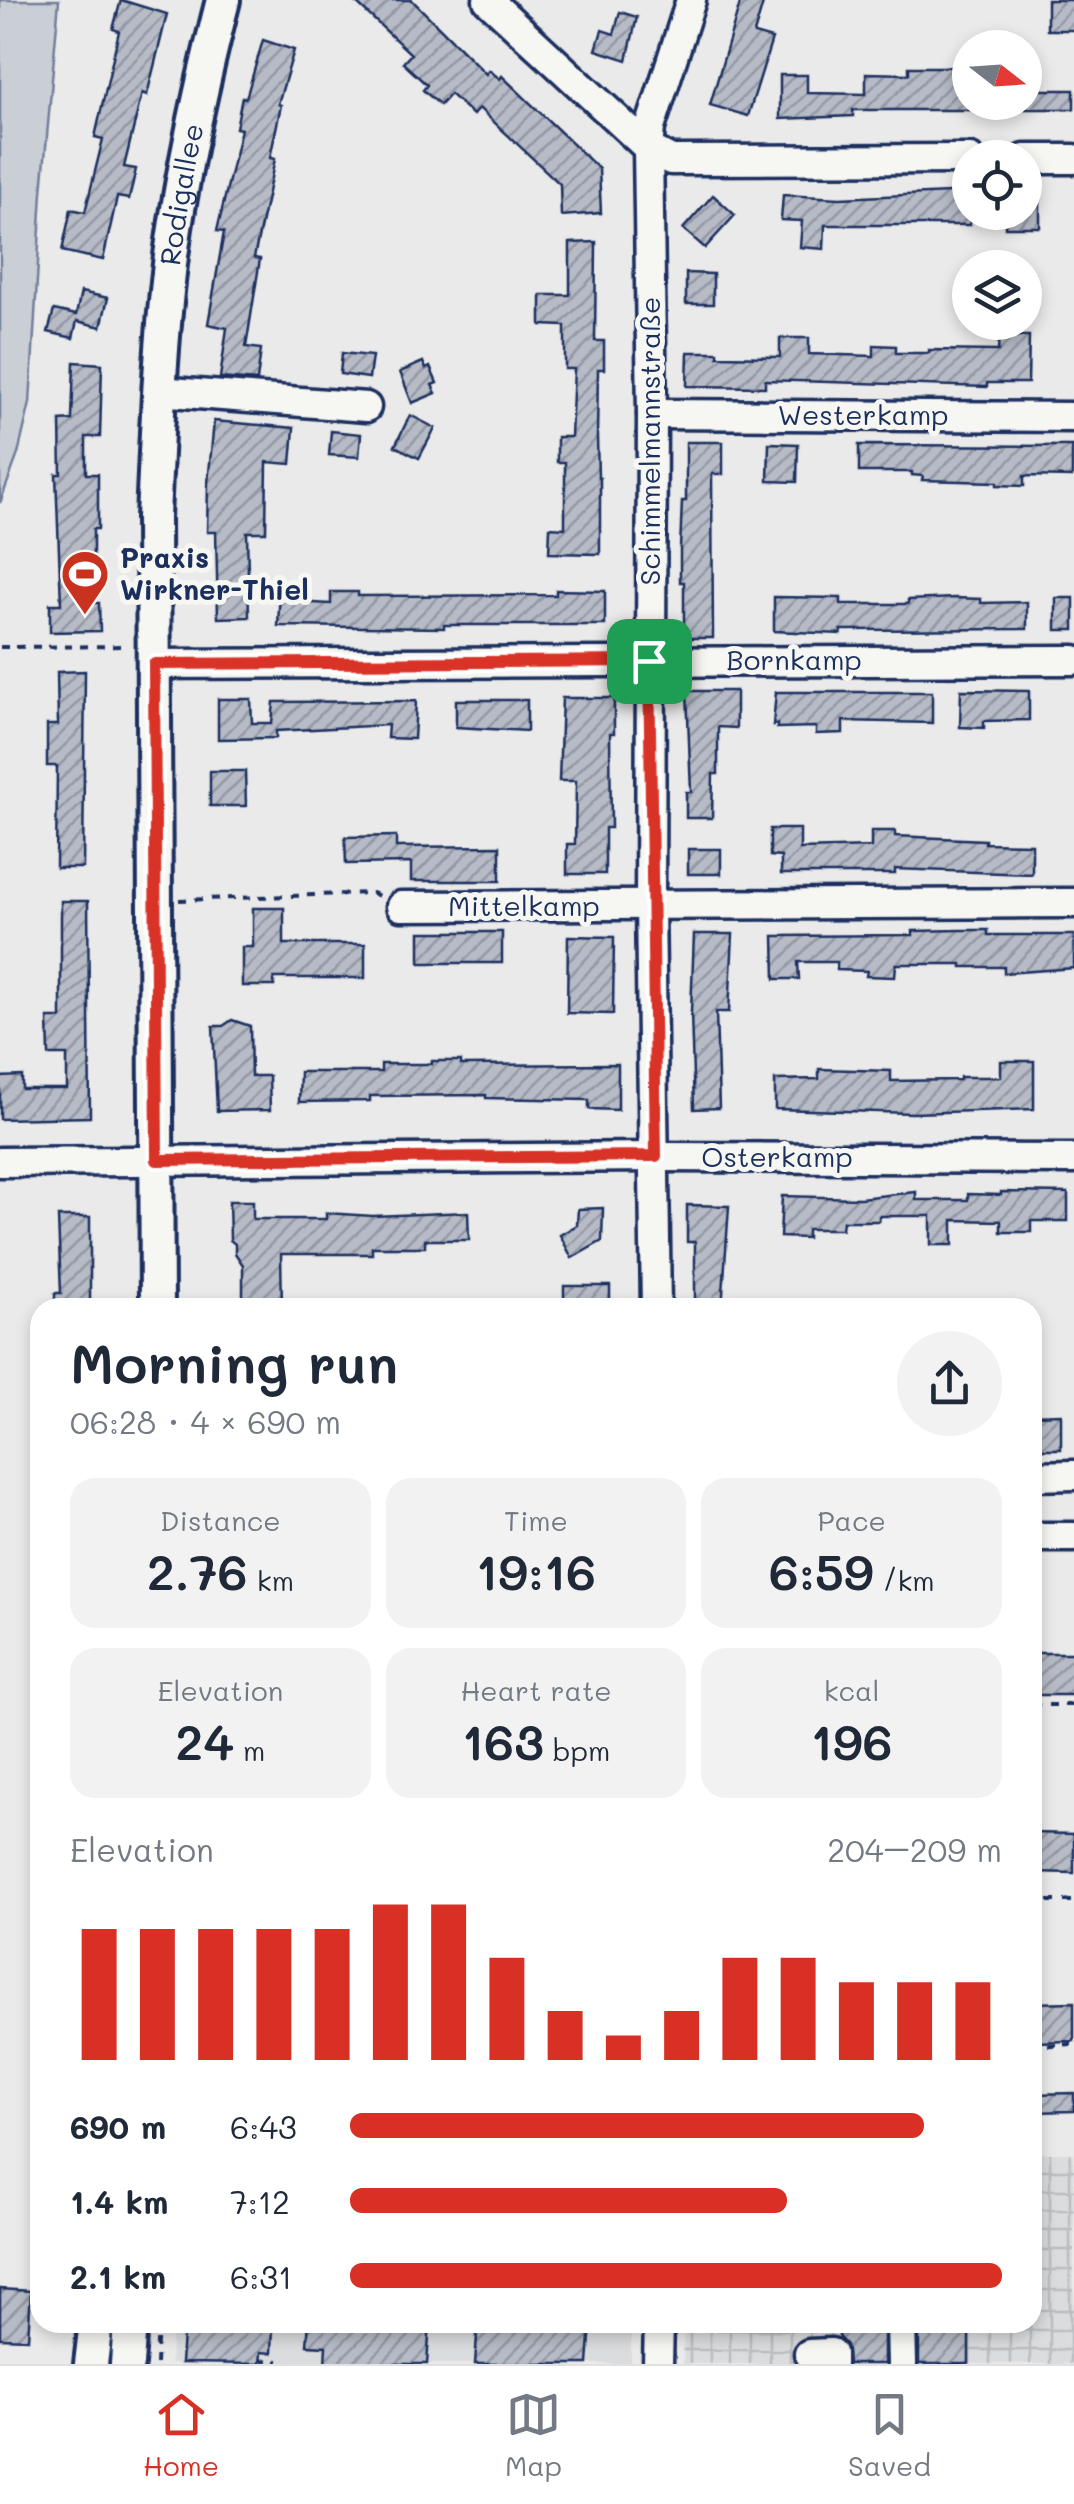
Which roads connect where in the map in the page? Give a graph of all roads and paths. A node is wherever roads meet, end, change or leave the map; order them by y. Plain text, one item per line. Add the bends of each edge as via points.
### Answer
1 (222, 0) edge
2 (488, 0) edge
3 (690, 0) edge
4 (648, 148) junction
5 (1042, 159) edge
6 (1074, 159) edge
7 (952, 160) edge
8 (158, 391) junction
9 (366, 407) dead end
10 (652, 414) junction
11 (1074, 417) edge
12 (0, 647) edge
13 (154, 655) junction
14 (1074, 660) edge
15 (649, 661) junction
16 (156, 901) junction
17 (1074, 903) edge
18 (650, 905) junction
19 (402, 906) joint
20 (656, 1156) junction
21 (1074, 1159) edge
22 (157, 1160) junction
23 (0, 1162) edge
24 (157, 1298) edge
25 (656, 1298) edge
26 (1074, 1475) edge
27 (1042, 1476) edge
28 (1042, 1537) edge
29 (1074, 1537) edge
30 (1042, 1705) edge
31 (1074, 1705) edge
32 (1042, 1901) edge
33 (1074, 1901) edge
34 (1074, 2044) edge
35 (1042, 2046) edge
36 (95, 2333) edge
37 (129, 2333) edge
38 (157, 2333) edge
39 (658, 2333) edge
40 (901, 2333) edge
41 (260, 2360) dead end
42 (279, 2361) dead end
43 (91, 2364) edge
44 (128, 2364) edge
45 (156, 2364) edge
46 (658, 2364) edge
47 (902, 2364) edge

1 - 8 main road, Rodigallee via 182,189
2 - 4 street
3 - 4 street, Schimmelmannstraße
4 - 7 street via 671,160
4 - 10 street, Schimmelmannstraße
5 - 6 street
8 - 9 street
8 - 13 main road, Rodigallee
10 - 11 street, Westerkamp
10 - 15 street, Schimmelmannstraße
12 - 13 path
13 - 15 street, Bornkamp
13 - 16 main road, Rodigallee
14 - 15 street, Bornkamp
15 - 18 street, Schimmelmannstraße
16 - 19 path via 372,893
16 - 22 main road, Rodigallee
17 - 18 street, Mittelkamp
18 - 19 street, Mittelkamp
18 - 20 street, Schimmelmannstraße
20 - 21 street, Osterkamp
20 - 22 street, Osterkamp
20 - 25 street, Schimmelmannstraße
22 - 23 street, Osterkamp
22 - 24 main road, Rodigallee
26 - 27 street
28 - 29 street
30 - 31 path
32 - 33 path
34 - 35 path
36 - 43 main road
37 - 44 main road
38 - 45 path
39 - 46 street
40 - 47 street
41 - 42 path

